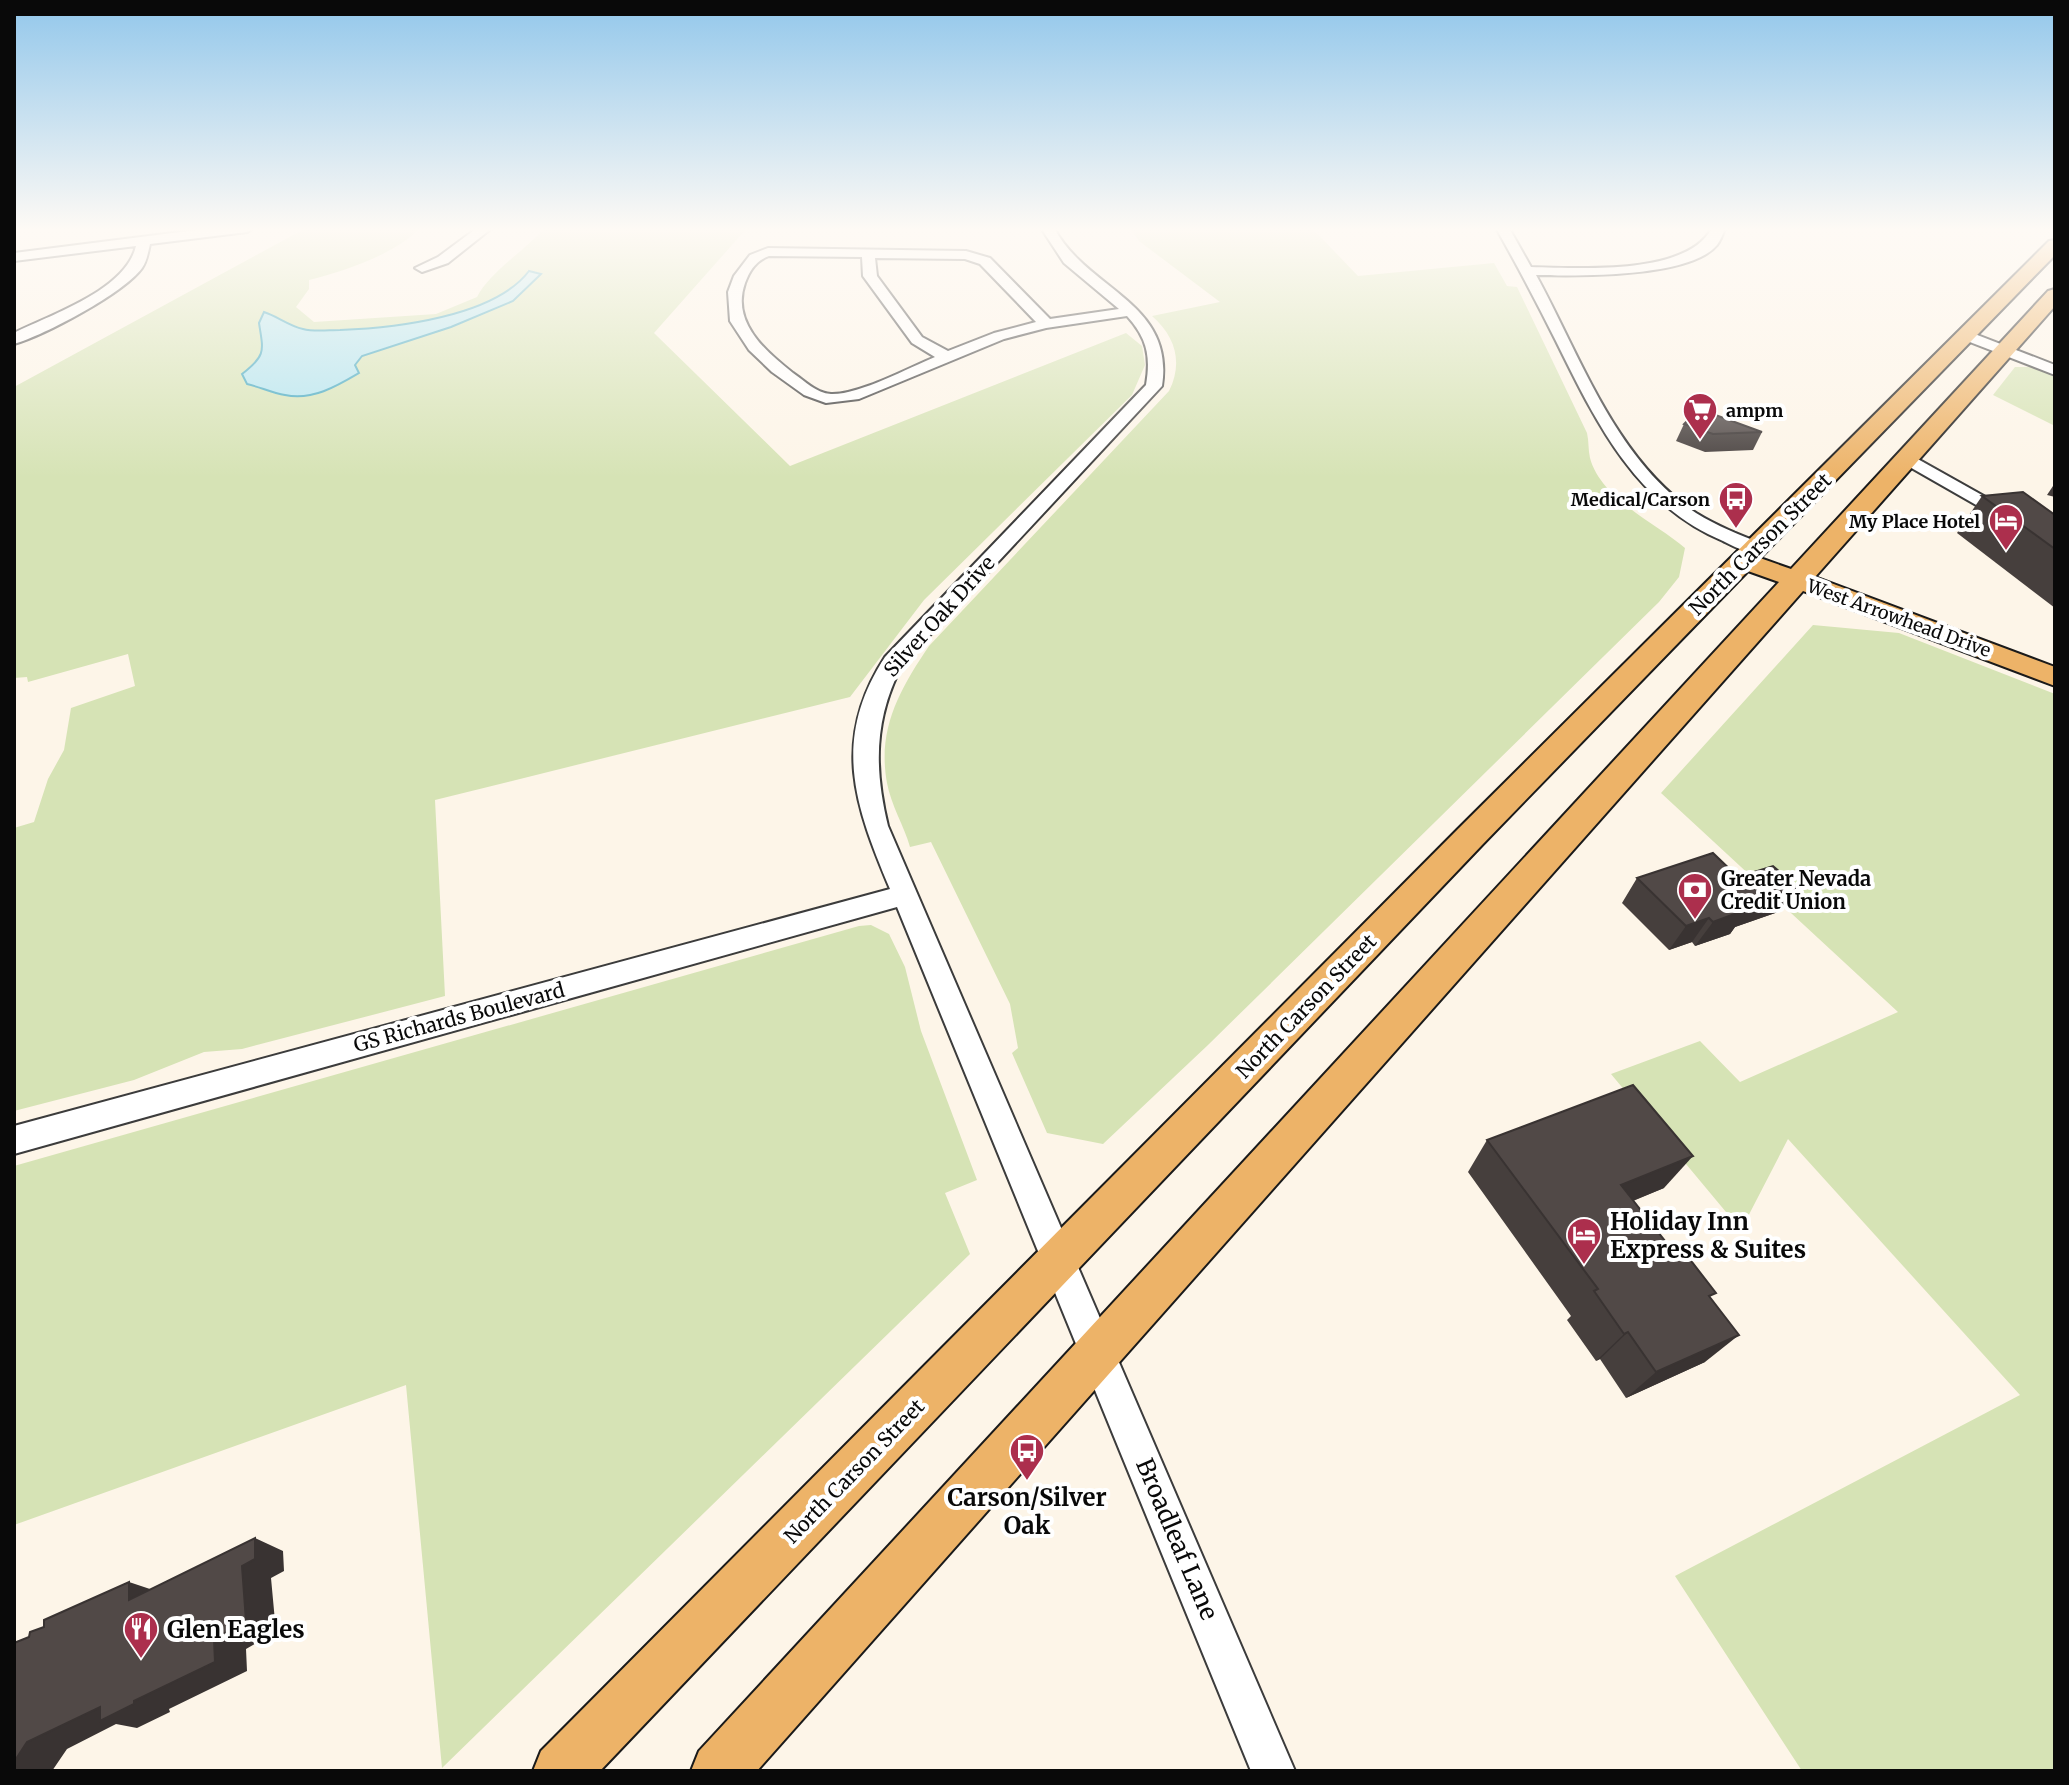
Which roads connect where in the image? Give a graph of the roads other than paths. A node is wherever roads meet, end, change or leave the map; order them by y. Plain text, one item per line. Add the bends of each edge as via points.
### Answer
1 (68, 311) edge
2 (735, 311) edge
3 (896, 311) edge
4 (1033, 311) edge
5 (1112, 311) edge
6 (1129, 311) edge
7 (1548, 311) edge
8 (1991, 311) edge
9 (2040, 311) edge
10 (1046, 324) junction
11 (1967, 336) junction
12 (14, 339) edge
13 (2006, 349) junction
14 (945, 356) junction
15 (2055, 370) edge
16 (1907, 458) junction
17 (2055, 544) edge
18 (1750, 554) junction
19 (1802, 573) junction
20 (2055, 663) edge
21 (2055, 677) edge
22 (905, 895) junction
23 (14, 1140) edge
24 (1059, 1261) junction
25 (1079, 1308) joint
26 (1099, 1352) junction
27 (561, 1771) edge
28 (719, 1771) edge
29 (1273, 1771) edge

1 - 12 street
2 - 14 street via 746,338 771,363 825,398 853,396
3 - 14 street via 917,340
4 - 10 street
5 - 10 street
6 - 22 street, Silver Oak Drive via 1145,326 1158,352 1154,386 893,662 878,687 864,742 866,791
7 - 18 street via 1616,444 1616,471 1676,527
8 - 11 main road, North Carson Street
9 - 13 main road
10 - 14 street
11 - 13 street
11 - 18 main road, North Carson Street
13 - 15 street
13 - 16 main road
16 - 17 street
16 - 19 main road
18 - 19 main road, West Arrowhead Drive
18 - 24 main road, North Carson Street
19 - 20 main road, West Arrowhead Drive
19 - 21 main road, West Arrowhead Drive
19 - 26 main road
22 - 23 street, GS Richards Boulevard
22 - 24 street, Silver Oak Drive
24 - 25 street, Silver Oak Drive
24 - 27 main road, North Carson Street
25 - 26 street, Broadleaf Lane
26 - 28 main road
26 - 29 street, Broadleaf Lane

